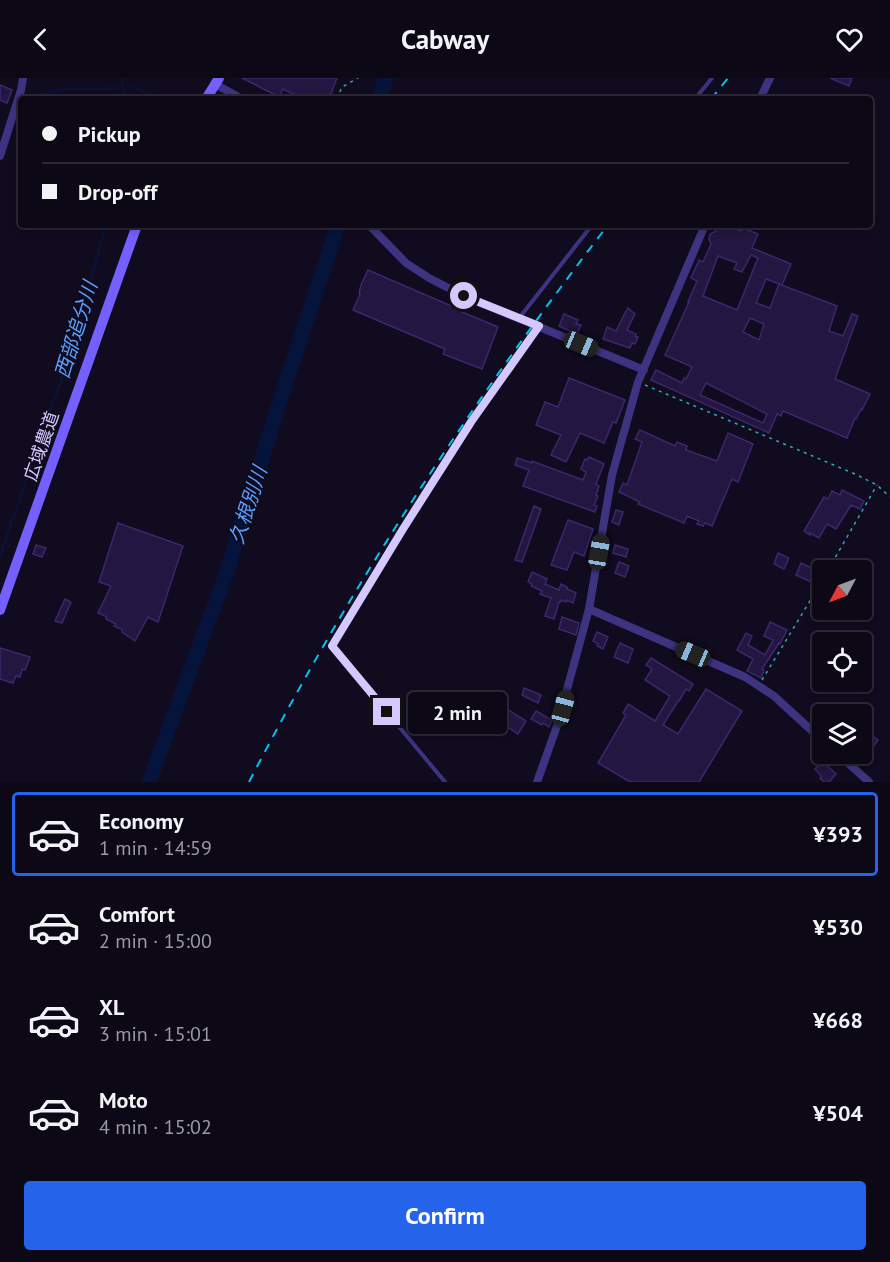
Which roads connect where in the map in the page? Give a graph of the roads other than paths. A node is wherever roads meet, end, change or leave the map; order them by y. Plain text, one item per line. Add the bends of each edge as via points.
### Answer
1 (23, 78) edge
2 (205, 78) edge
3 (712, 78) edge
4 (770, 78) edge
5 (217, 81) edge
6 (18, 96) edge
7 (208, 96) edge
8 (238, 96) edge
9 (697, 96) edge
10 (761, 96) edge
11 (18, 97) edge
12 (3, 133) edge
13 (0, 156) edge
14 (136, 228) edge
15 (373, 228) edge
16 (590, 228) edge
17 (704, 228) edge
18 (520, 318) junction
19 (539, 326) junction
20 (644, 370) junction
21 (590, 609) junction
22 (0, 610) edge
23 (812, 731) edge
24 (849, 764) edge
25 (446, 782) edge
26 (537, 782) edge
27 (869, 782) edge

1 - 6 street
2 - 5 street
3 - 9 lane
4 - 10 street
5 - 7 street
5 - 8 street
11 - 12 street
12 - 13 street
14 - 22 street, 広域農道
15 - 18 street via 406,263 429,278
16 - 18 lane
17 - 20 street
18 - 19 street
19 - 20 street
19 - 25 lane via 471,422 332,646
20 - 21 street via 612,475
21 - 23 street via 745,677 774,696
21 - 26 street via 558,726
24 - 27 street

